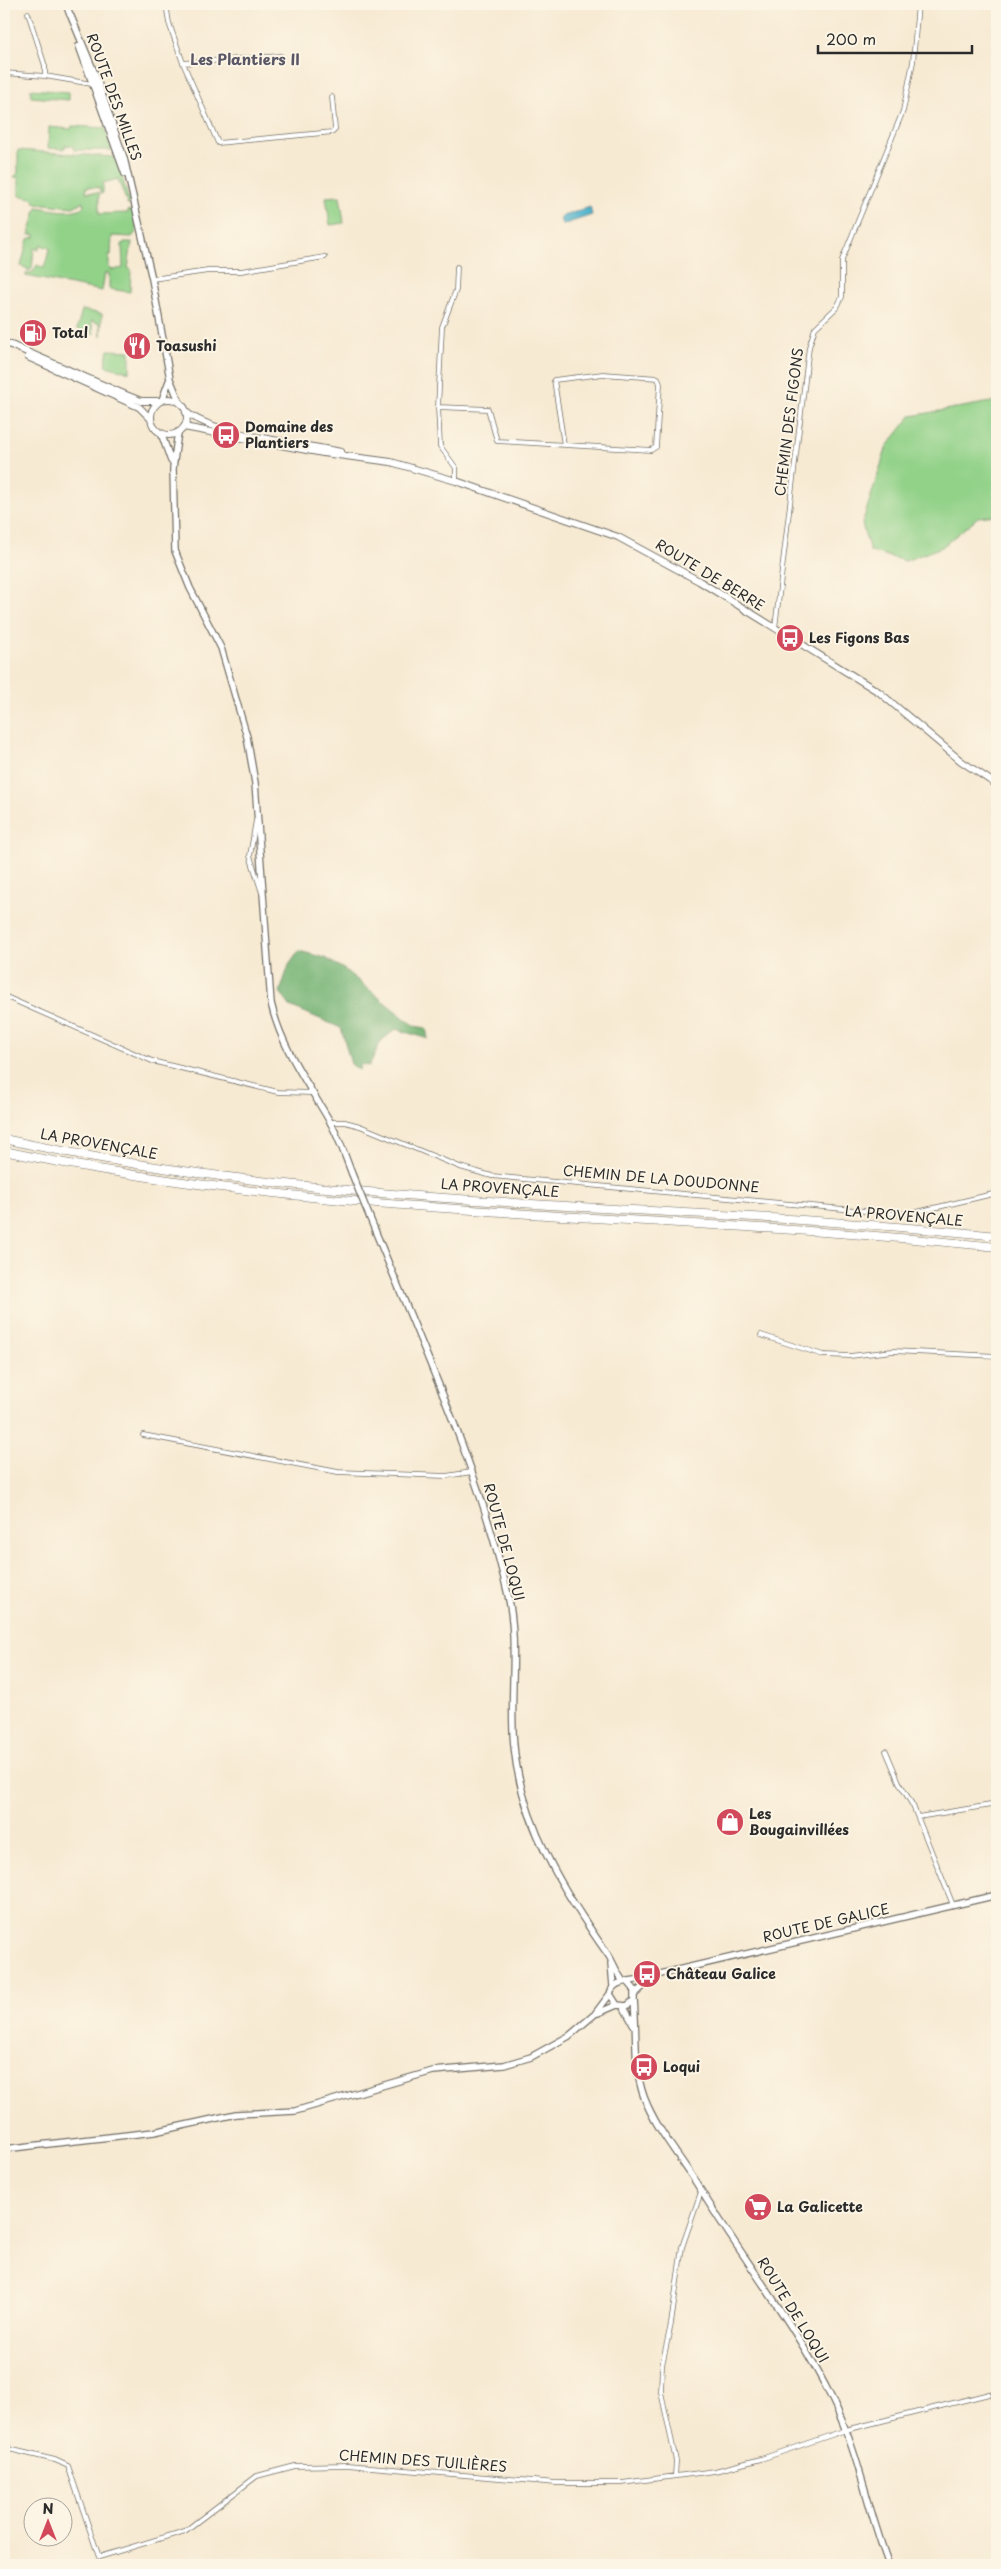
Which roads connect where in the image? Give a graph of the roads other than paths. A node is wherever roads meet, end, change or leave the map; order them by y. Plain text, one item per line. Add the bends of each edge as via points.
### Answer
1 (66, 4) edge
2 (166, 4) edge
3 (918, 4) edge
4 (28, 13) dead end
5 (281, 56) dead end
6 (183, 63) junction
7 (4, 73) edge
8 (92, 75) junction
9 (45, 76) junction
10 (76, 79) junction
11 (95, 83) junction
12 (332, 97) dead end
13 (325, 258) dead end
14 (457, 267) dead end
15 (152, 279) junction
16 (4, 342) edge
17 (4, 346) edge
18 (170, 379) junction
19 (159, 401) junction
20 (180, 403) junction
21 (438, 407) junction
22 (186, 412) junction
23 (151, 419) junction
24 (184, 427) junction
25 (178, 432) junction
26 (161, 433) junction
27 (564, 445) junction
28 (374, 460) junction
29 (173, 468) junction
30 (456, 481) junction
31 (775, 628) junction
32 (997, 785) edge
33 (258, 816) junction
34 (263, 895) junction
35 (4, 996) edge
36 (312, 1093) junction
37 (330, 1122) junction
38 (4, 1139) edge
39 (4, 1151) edge
40 (997, 1193) edge
41 (997, 1236) edge
42 (997, 1247) edge
43 (761, 1335) dead end
44 (997, 1356) edge
45 (143, 1435) dead end
46 (472, 1472) junction
47 (886, 1750) dead end
48 (997, 1804) edge
49 (918, 1817) junction
50 (997, 1895) edge
51 (952, 1906) junction
52 (610, 1958) junction
53 (661, 1975) junction
54 (626, 1982) junction
55 (613, 1986) junction
56 (610, 1994) junction
57 (635, 1997) junction
58 (620, 2006) junction
59 (595, 2014) junction
60 (636, 2029) junction
61 (4, 2149) edge
62 (701, 2192) junction
63 (989, 2394) dead end
64 (846, 2430) junction
65 (4, 2433) edge
66 (675, 2476) junction
67 (889, 2565) edge

1 - 8 street, ROUTE DES MILLES
2 - 6 street
3 - 31 street, CHEMIN DES FIGONS via 913,62 903,111 842,260 842,297 837,307 815,328 809,347
4 - 9 street via 45,66
5 - 6 street
6 - 12 street via 218,143 333,132
7 - 9 street
8 - 10 street
8 - 11 street, ROUTE DES MILLES
9 - 10 street
10 - 11 street
11 - 15 street, ROUTE DES MILLES via 124,158
13 - 15 street via 241,272 208,272
14 - 21 street via 456,290 442,327
15 - 18 street, ROUTE DES MILLES
16 - 19 main road via 126,395
17 - 23 main road via 139,407
18 - 19 street
18 - 20 street, ROUTE DES MILLES
19 - 20 main road via 168,399
19 - 23 main road
20 - 22 main road
21 - 27 street via 488,409 497,441
21 - 30 street via 440,446 456,468
22 - 24 main road
22 - 28 main road, ROUTE DE BERRE via 197,421 219,428
23 - 26 main road
24 - 25 main road
24 - 28 main road, ROUTE DE BERRE
25 - 26 main road
25 - 29 street
26 - 29 street
27 - 27 street via 554,380 603,374 658,378 656,447 651,450
28 - 30 main road, ROUTE DE BERRE
29 - 33 street, ROUTE DE LOQUI via 175,551 190,588 216,636 229,672 247,737
30 - 31 main road, ROUTE DE BERRE via 618,537
31 - 32 main road, ROUTE DE BERRE via 879,692 961,761
33 - 34 street, ROUTE DE LOQUI
33 - 34 street via 250,856
34 - 36 street, ROUTE DE LOQUI via 275,1021
35 - 36 street via 152,1061 278,1092
36 - 37 street, ROUTE DE LOQUI
37 - 40 street, CHEMIN DE LA DOUDONNE via 360,1126 466,1169 503,1178 897,1214
37 - 46 street, ROUTE DE LOQUI, bridge via 395,1275
38 - 41 highway, LA PROVENÇALE via 168,1169 329,1188
39 - 42 highway, LA PROVENÇALE via 166,1180 320,1198
43 - 44 street via 823,1355 850,1356 893,1351
45 - 46 street via 338,1472 446,1476
46 - 52 street, ROUTE DE LOQUI via 509,1596 514,1746 524,1797 551,1864
47 - 49 street
48 - 49 street
49 - 51 street
50 - 51 street, ROUTE DE GALICE
51 - 53 street, ROUTE DE GALICE
52 - 54 street, ROUTE DE LOQUI
52 - 55 street
53 - 54 street
53 - 57 street via 649,1980
54 - 55 street
54 - 57 street
55 - 56 street
56 - 58 street via 612,2001
56 - 59 street
57 - 58 street
57 - 60 street, ROUTE DE LOQUI
58 - 59 street
58 - 60 street
59 - 61 street via 557,2044 531,2057 504,2065 433,2071 294,2112 236,2114 154,2132
60 - 62 street, ROUTE DE LOQUI via 641,2086 661,2130
62 - 64 street, ROUTE DE LOQUI via 809,2357
62 - 66 street via 682,2247 662,2365 661,2392 676,2461
63 - 64 street, CHEMIN DES TUILIÈRES
64 - 66 street, CHEMIN DES TUILIÈRES via 715,2472
64 - 67 street, ROUTE DE LOQUI
65 - 66 street, CHEMIN DES TUILIÈRES via 9,2449 68,2466 99,2557 185,2531 257,2476 295,2466 347,2465 556,2483 622,2483

